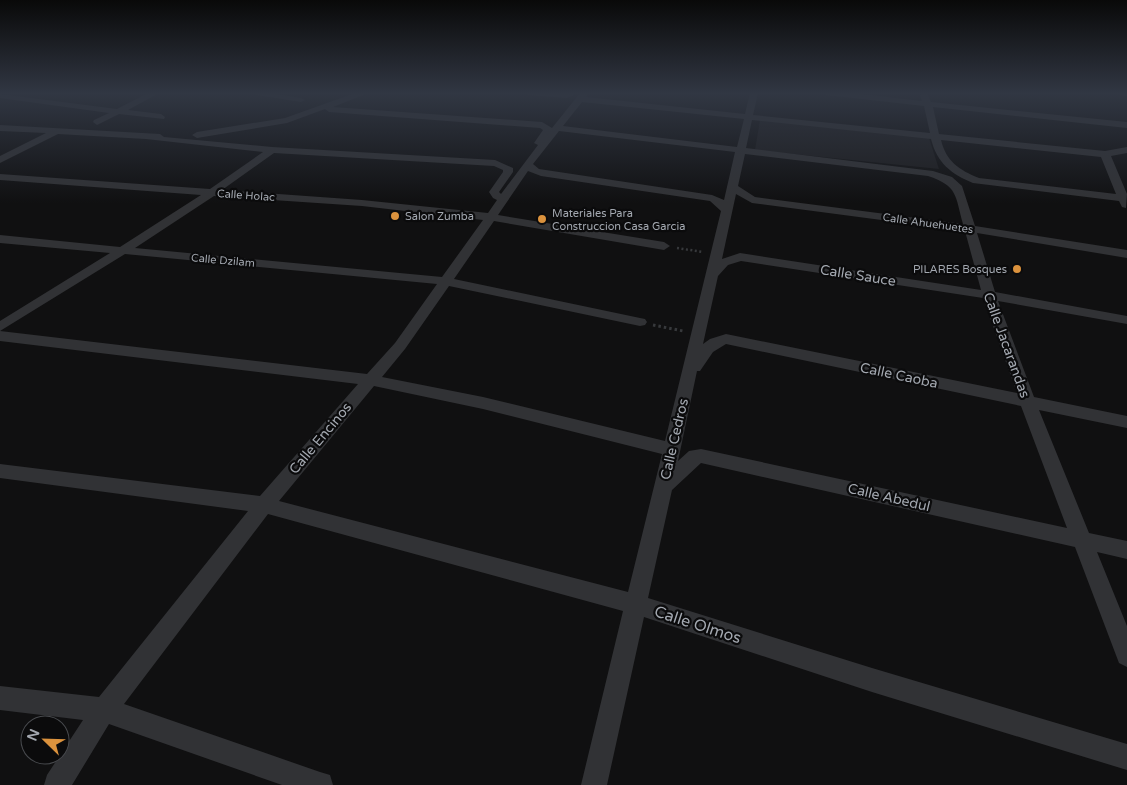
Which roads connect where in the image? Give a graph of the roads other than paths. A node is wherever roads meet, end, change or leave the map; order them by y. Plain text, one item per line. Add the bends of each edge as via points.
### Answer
1 (22, 130) edge
2 (237, 130) edge
3 (552, 130) edge
4 (593, 130) edge
5 (746, 130) edge
6 (872, 130) edge
7 (933, 130) edge
8 (1070, 130) edge
9 (55, 132) junction
10 (934, 136) junction
11 (150, 138) junction
12 (1122, 139) edge
13 (272, 150) junction
14 (741, 152) junction
15 (1105, 154) junction
16 (0, 160) edge
17 (527, 165) junction
18 (0, 177) edge
19 (732, 187) junction
20 (213, 193) junction
21 (503, 198) junction
22 (1126, 202) edge
23 (727, 210) junction
24 (491, 217) junction
25 (968, 228) junction
26 (0, 239) edge
27 (664, 246) road end
28 (124, 251) junction
29 (1127, 254) edge
30 (712, 275) junction
31 (446, 281) junction
32 (989, 295) junction
33 (1127, 320) edge
34 (640, 322) road end
35 (0, 327) edge
36 (0, 336) edge
37 (688, 378) junction
38 (370, 380) junction
39 (1028, 402) junction
40 (1127, 422) edge
41 (672, 450) junction
42 (0, 471) edge
43 (663, 487) junction
44 (264, 505) junction
45 (1081, 540) junction
46 (1127, 550) edge
47 (636, 604) junction
48 (1127, 655) edge
49 (0, 698) edge
50 (104, 710) junction
51 (1127, 757) edge
52 (57, 785) edge
53 (320, 785) edge
54 (594, 785) edge

1 - 9 street
2 - 11 street via 209,135
3 - 17 street, Calle Encinos
4 - 14 street, Calle Jacarandas
5 - 14 street, Calle Cedros
6 - 10 street
7 - 10 street
8 - 12 street
9 - 11 street
9 - 16 street
10 - 15 street
10 - 22 street via 945,164 960,175
11 - 13 street
12 - 15 street
13 - 20 street
13 - 21 street via 495,163 508,168 494,192
14 - 19 street, Calle Cedros
14 - 25 street, Calle Jacarandas via 929,173 948,179 958,188
15 - 22 street
17 - 21 street, Calle Encinos
17 - 23 street via 540,173 712,198
18 - 20 street, Calle Holac
19 - 23 street, Calle Cedros
19 - 25 street, Calle Ahuehuetes via 752,200
20 - 24 street, Calle Holac via 362,203
20 - 28 street
21 - 24 street, Calle Encinos
23 - 30 street, Calle Cedros
24 - 27 street
24 - 31 street, Calle Encinos
25 - 29 street, Calle Ahuehuetes
25 - 32 street, Calle Jacarandas
26 - 28 street, Calle Dzilam
28 - 31 street, Calle Dzilam
28 - 35 street
30 - 32 street, Calle Sauce via 724,262 740,257
30 - 37 street, Calle Cedros
31 - 34 street
31 - 38 street, Calle Encinos via 400,346
32 - 33 street, Calle Sauce
32 - 39 street, Calle Jacarandas
36 - 38 street
37 - 39 street, Calle Caoba via 708,347 726,339
37 - 41 street, Calle Cedros
38 - 41 street via 482,402
38 - 44 street, Calle Encinos
39 - 40 street, Calle Caoba
39 - 45 street, Calle Jacarandas
41 - 43 street, Calle Cedros
42 - 44 street
43 - 45 street, Calle Abedul via 695,456 701,456
43 - 47 street, Calle Cedros
44 - 47 street, Calle Olmos
44 - 50 street, Calle Encinos
45 - 46 street, Calle Abedul
45 - 48 street, Calle Jacarandas
47 - 51 street, Calle Olmos
47 - 54 street, Calle Cedros
49 - 50 street
50 - 52 street, Calle Encinos
50 - 53 street

